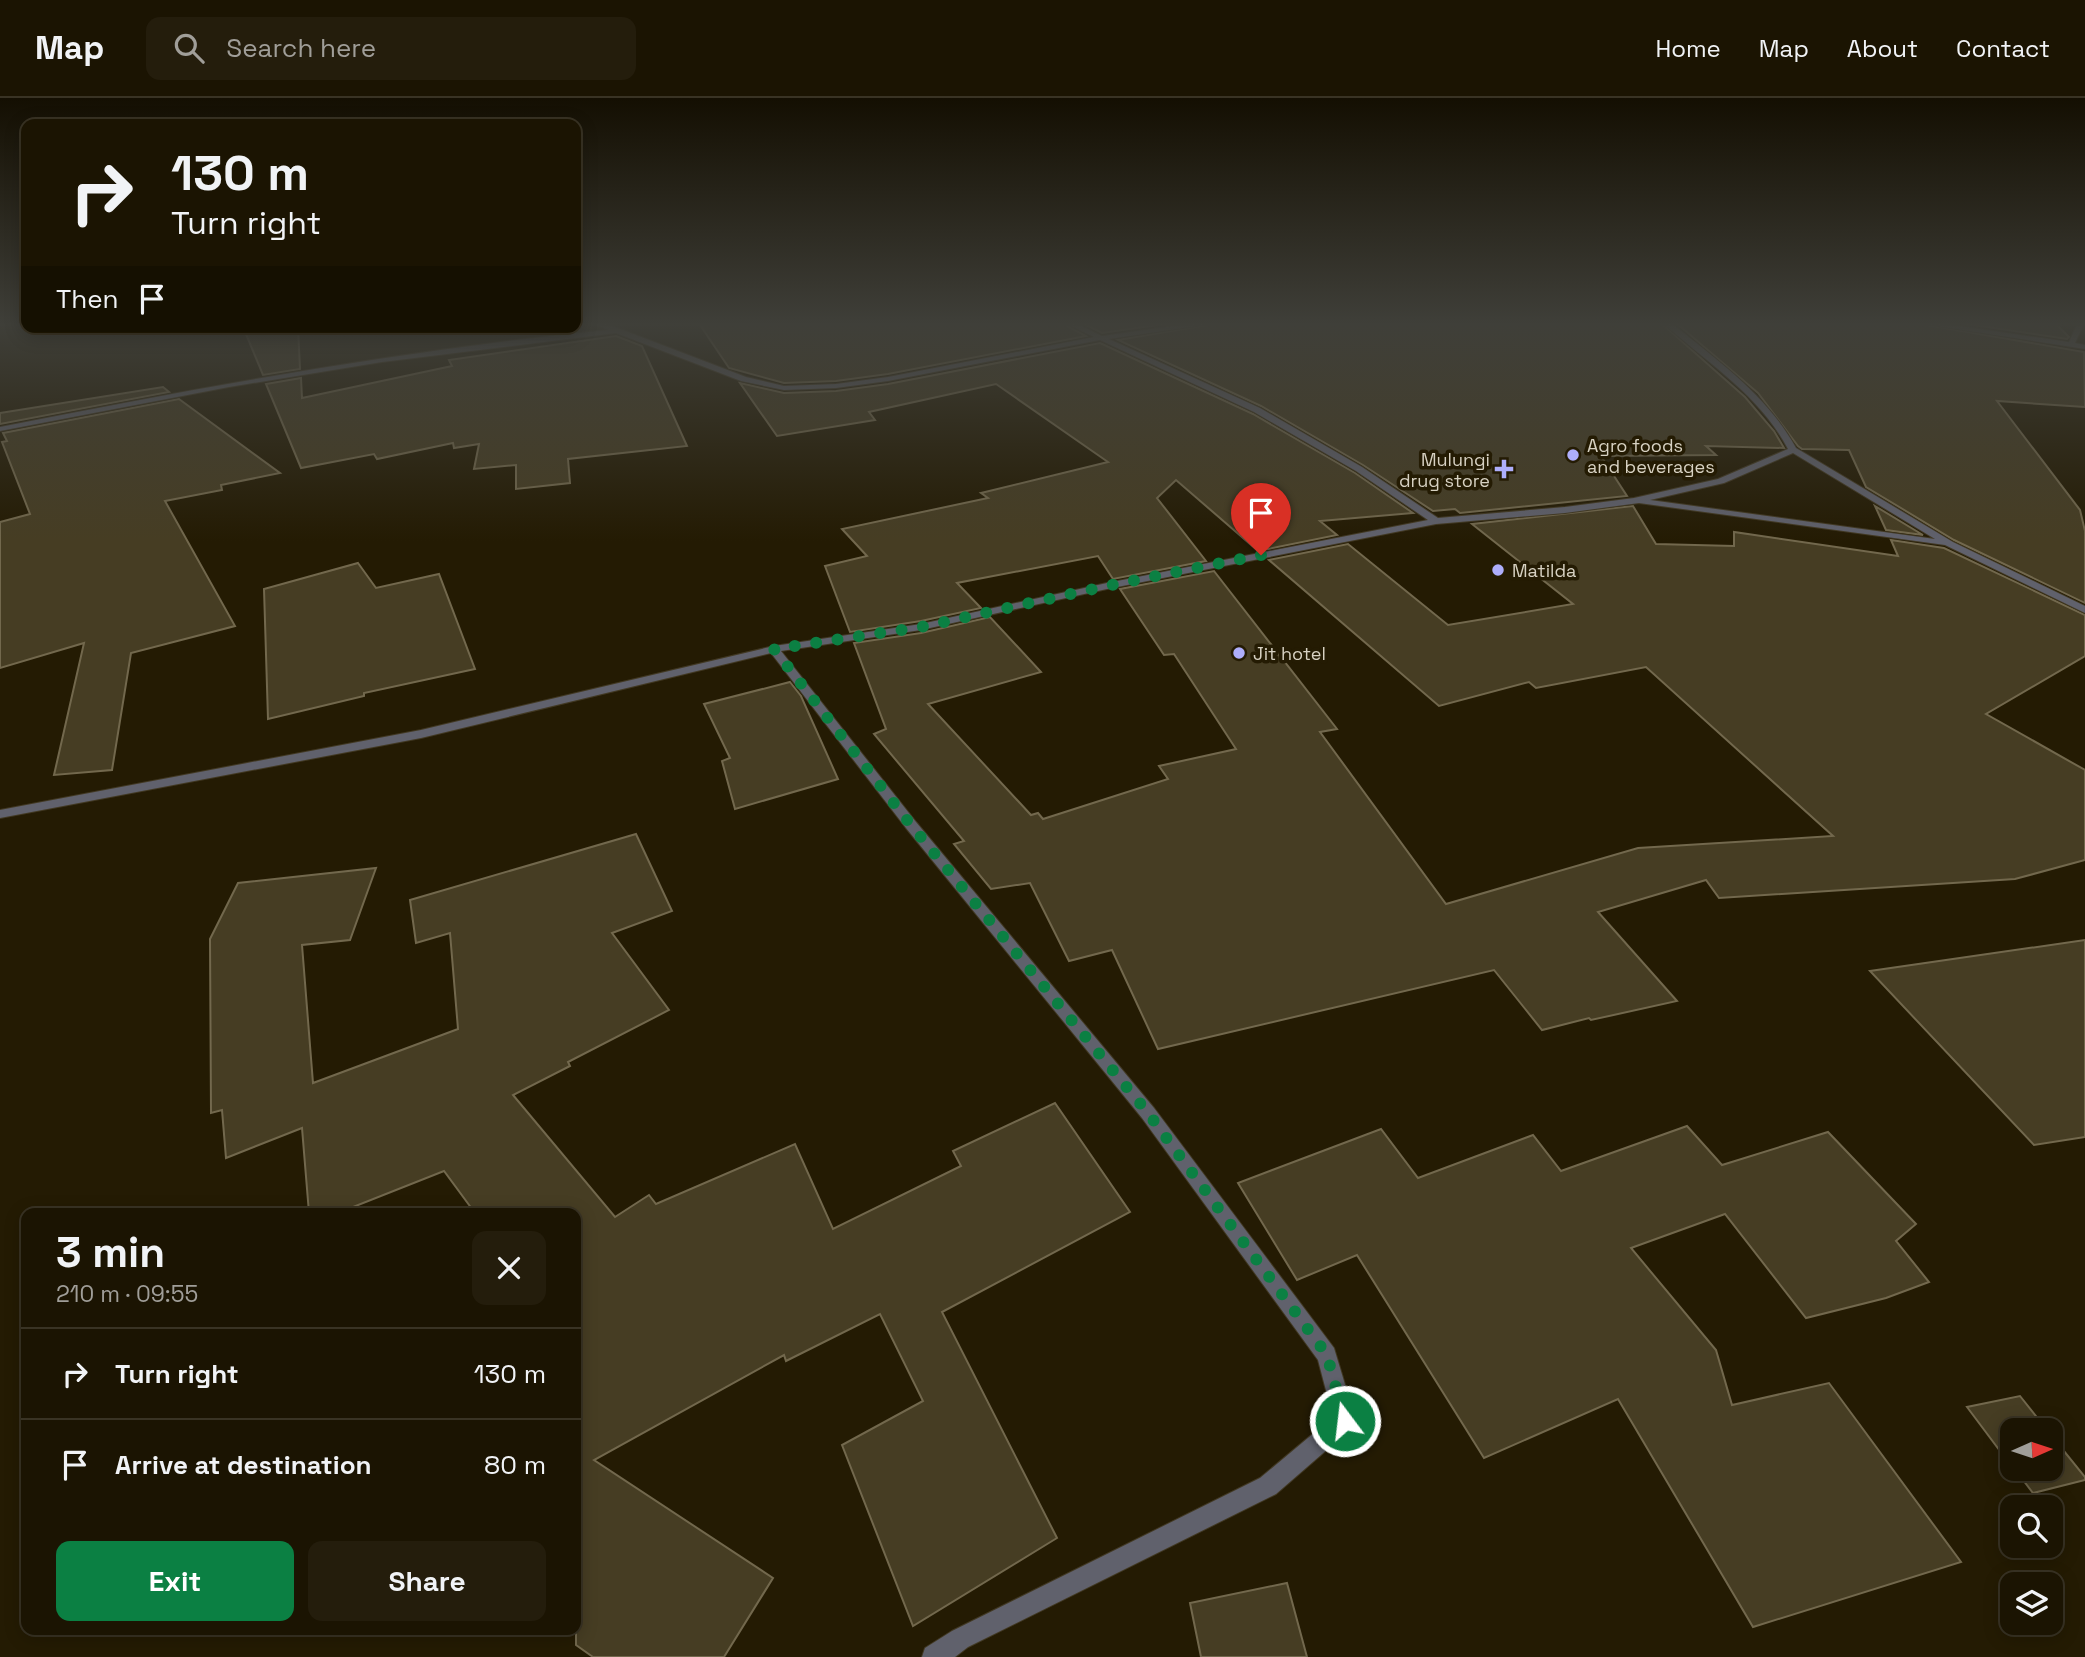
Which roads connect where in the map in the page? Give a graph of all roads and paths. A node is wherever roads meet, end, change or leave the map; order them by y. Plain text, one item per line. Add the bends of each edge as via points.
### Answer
1 (189, 395) edge
2 (1224, 395) edge
3 (1751, 395) edge
4 (0, 429) edge
5 (1793, 450) junction
6 (1634, 501) junction
7 (1436, 521) junction
8 (1950, 544) junction
9 (2085, 610) edge
10 (774, 649) junction
11 (0, 814) edge
12 (934, 1657) edge

1 - 4 street
2 - 7 street via 1359,469
3 - 5 street via 1764,406
5 - 6 street via 1721,481
5 - 8 street
6 - 7 street
6 - 8 street
7 - 10 street via 921,627
8 - 9 street
10 - 11 street via 421,734
10 - 12 street via 911,825 1148,1113 1327,1355 1345,1421 1268,1486

